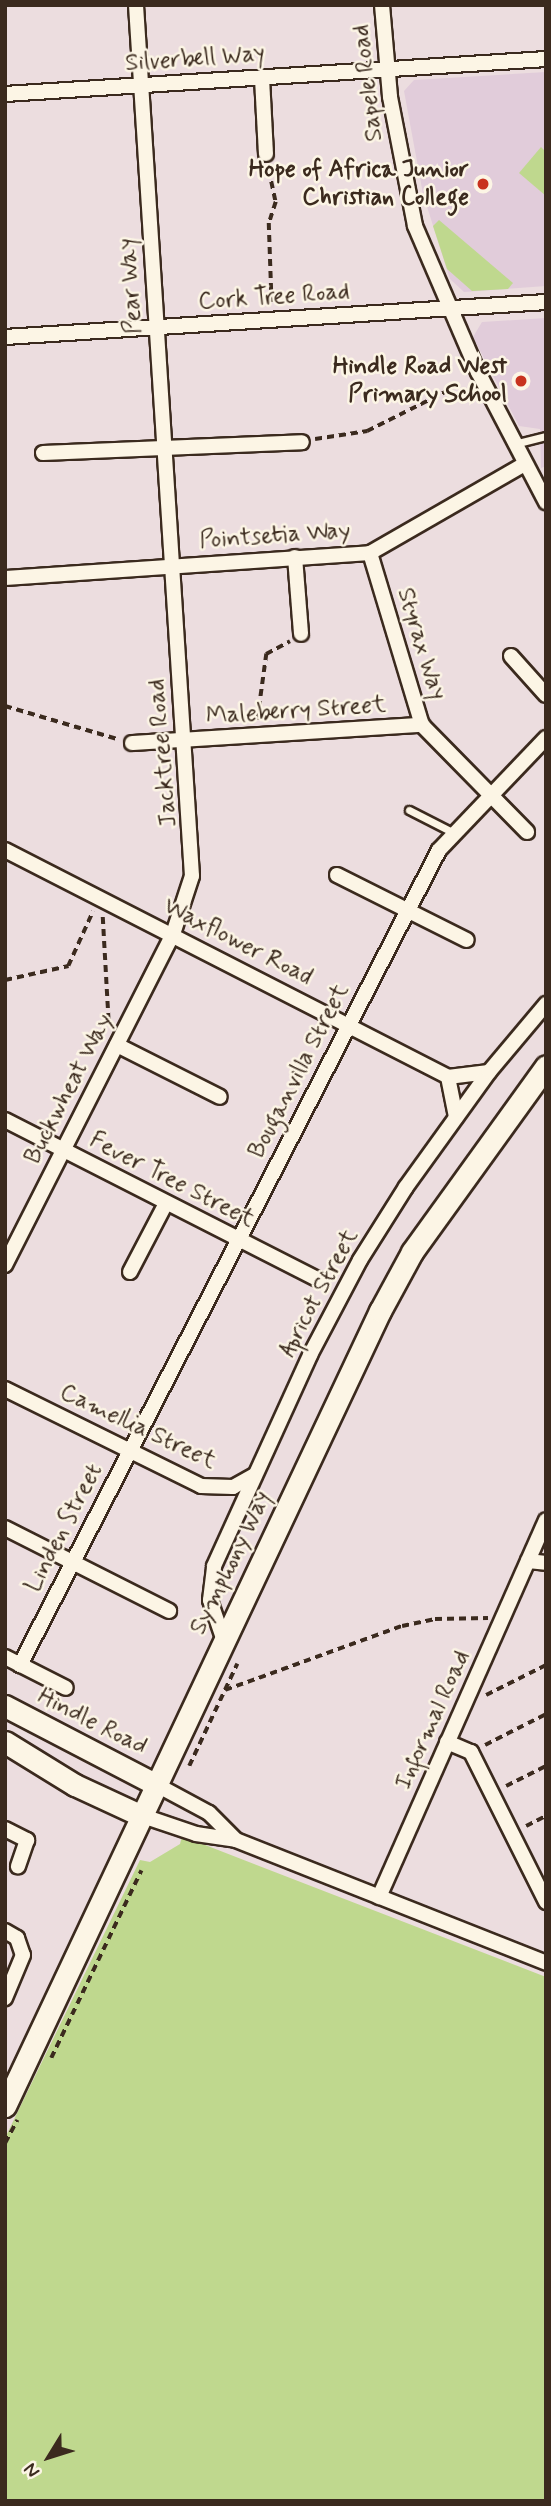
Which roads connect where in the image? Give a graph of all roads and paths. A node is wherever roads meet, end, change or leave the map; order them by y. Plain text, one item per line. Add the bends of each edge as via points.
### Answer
1 (136, 5) edge
2 (382, 5) edge
3 (546, 59) edge
4 (388, 69) junction
5 (262, 78) junction
6 (141, 86) junction
7 (5, 94) edge
8 (266, 154) joint
9 (546, 302) edge
10 (448, 309) junction
11 (272, 320) junction
12 (157, 327) junction
13 (5, 337) edge
14 (453, 388) dead end
15 (546, 436) edge
16 (302, 442) joint
17 (514, 444) junction
18 (165, 448) junction
19 (43, 453) dead end
20 (525, 464) junction
21 (546, 502) edge
22 (370, 553) junction
23 (295, 557) junction
24 (172, 565) junction
25 (5, 578) edge
26 (301, 635) joint
27 (511, 656) dead end
28 (546, 695) edge
29 (5, 706) edge
30 (422, 725) junction
31 (255, 737) junction
32 (546, 738) edge
33 (183, 742) junction
34 (132, 743) joint
35 (489, 795) junction
36 (409, 810) dead end
37 (452, 832) junction
38 (527, 832) dead end
39 (5, 850) edge
40 (337, 875) dead end
41 (102, 898) junction
42 (407, 911) junction
43 (173, 934) junction
44 (467, 940) dead end
45 (5, 980) edge
46 (546, 1003) edge
47 (348, 1025) junction
48 (119, 1041) junction
49 (546, 1066) edge
50 (489, 1072) junction
51 (448, 1077) junction
52 (220, 1097) dead end
53 (456, 1117) junction
54 (5, 1120) edge
55 (63, 1150) junction
56 (166, 1203) junction
57 (239, 1240) junction
58 (5, 1265) edge
59 (130, 1272) dead end
60 (318, 1280) dead end
61 (5, 1389) edge
62 (133, 1453) junction
63 (253, 1476) junction
64 (546, 1520) edge
65 (5, 1528) edge
66 (528, 1561) junction
67 (72, 1562) junction
68 (546, 1563) edge
69 (169, 1611) dead end
70 (504, 1615) junction
71 (223, 1638) junction
72 (242, 1652) dead end
73 (5, 1657) edge
74 (20, 1665) junction
75 (546, 1665) edge
76 (66, 1688) dead end
77 (225, 1690) junction
78 (5, 1706) edge
79 (463, 1707) junction
80 (546, 1714) edge
81 (5, 1742) edge
82 (447, 1742) junction
83 (471, 1752) junction
84 (189, 1766) dead end
85 (546, 1766) edge
86 (155, 1784) junction
87 (492, 1793) junction
88 (140, 1815) junction
89 (546, 1816) edge
90 (5, 1829) edge
91 (512, 1833) junction
92 (236, 1840) junction
93 (18, 1867) dead end
94 (141, 1871) dead end
95 (379, 1897) junction
96 (546, 1902) edge
97 (5, 1931) edge
98 (546, 1963) edge
99 (5, 1998) edge
100 (49, 2062) dead end
101 (12, 2112) edge
102 (5, 2143) edge

1 - 6 street, Pear Way
2 - 4 street, Sapele Road
3 - 4 street, Silverbell Way
4 - 5 street, Silverbell Way
4 - 10 street, Sapele Road via 407,195
5 - 6 street, Silverbell Way
5 - 8 street
6 - 7 street, Silverbell Way
6 - 12 street, Pear Way
8 - 11 path via 276,202 269,223
9 - 10 street, Cork Tree Road
10 - 11 street, Cork Tree Road
10 - 17 street, Sapele Road
11 - 12 street, Cork Tree Road
12 - 13 street, Cork Tree Road
12 - 18 street, Pear Way
14 - 16 path via 367,431
15 - 17 lane
16 - 18 street
17 - 20 street, Sapele Road
18 - 19 street
18 - 24 street, Pear Way
20 - 21 street, Sapele Road
20 - 22 street, Pointsetia Way
22 - 23 street, Pointsetia Way
22 - 30 street, Styrax Way
23 - 24 street, Pointsetia Way
23 - 26 street
24 - 25 street, Pointsetia Way
24 - 33 street, Jacktree Road
26 - 31 path via 266,653
27 - 28 street
29 - 34 path
30 - 31 street, Maleberry Street
30 - 35 street, Styrax Way
31 - 33 street, Maleberry Street
32 - 35 street, Bouganvilla Street
33 - 34 street, Maleberry Street
33 - 43 street, Jacktree Road via 192,876
35 - 37 street, Bouganvilla Street
35 - 38 street, Styrax Way
36 - 37 lane
37 - 42 street, Bouganvilla Street
39 - 41 street, Waxflower Road
40 - 42 street
41 - 43 street, Waxflower Road
41 - 45 path via 86,921 68,966
41 - 48 path via 109,1032
42 - 44 street
42 - 47 street, Bouganvilla Street
43 - 47 street, Waxflower Road
43 - 48 street, Buckwheat Way
46 - 50 street, Apricot Street
47 - 51 street, Waxflower Road
47 - 57 street, Bouganvilla Street
48 - 52 street
48 - 55 street, Buckwheat Way
49 - 71 main road, Symphony Way via 412,1252
50 - 51 street
50 - 53 street, Apricot Street
51 - 53 street
53 - 63 street, Apricot Street via 360,1260
54 - 55 street, Fever Tree Street
55 - 56 street, Fever Tree Street
55 - 58 street, Buckwheat Way
56 - 57 street, Fever Tree Street
56 - 59 street
57 - 60 street, Fever Tree Street
57 - 62 street, Bouganvilla Street
61 - 62 street, Camellia Street
62 - 63 street, Camellia Street via 211,1488 233,1487
62 - 67 street, Linden Street via 122,1464
63 - 71 street, Apricot Street via 209,1583
64 - 66 street, Informal Road
65 - 67 street
66 - 68 street
66 - 70 street, Informal Road
67 - 69 street
67 - 74 street, Linden Street
70 - 77 path via 402,1626
70 - 79 street, Informal Road
71 - 86 main road, Symphony Way
72 - 77 path
73 - 74 street
74 - 76 street
75 - 79 path
77 - 84 path
78 - 86 main road, Hindle Road
79 - 82 street, Informal Road
80 - 83 path
81 - 88 main road via 75,1785
82 - 83 street
82 - 95 street, Informal Road
83 - 87 street
85 - 87 path
86 - 88 main road, Symphony Way
86 - 92 street via 209,1813
87 - 91 street
88 - 92 street via 196,1834
88 - 101 main road, Symphony Way
89 - 91 path
90 - 93 street via 27,1840
91 - 96 street
92 - 95 street
94 - 100 path
95 - 98 street
97 - 99 street via 18,1938 23,1955
101 - 102 path

